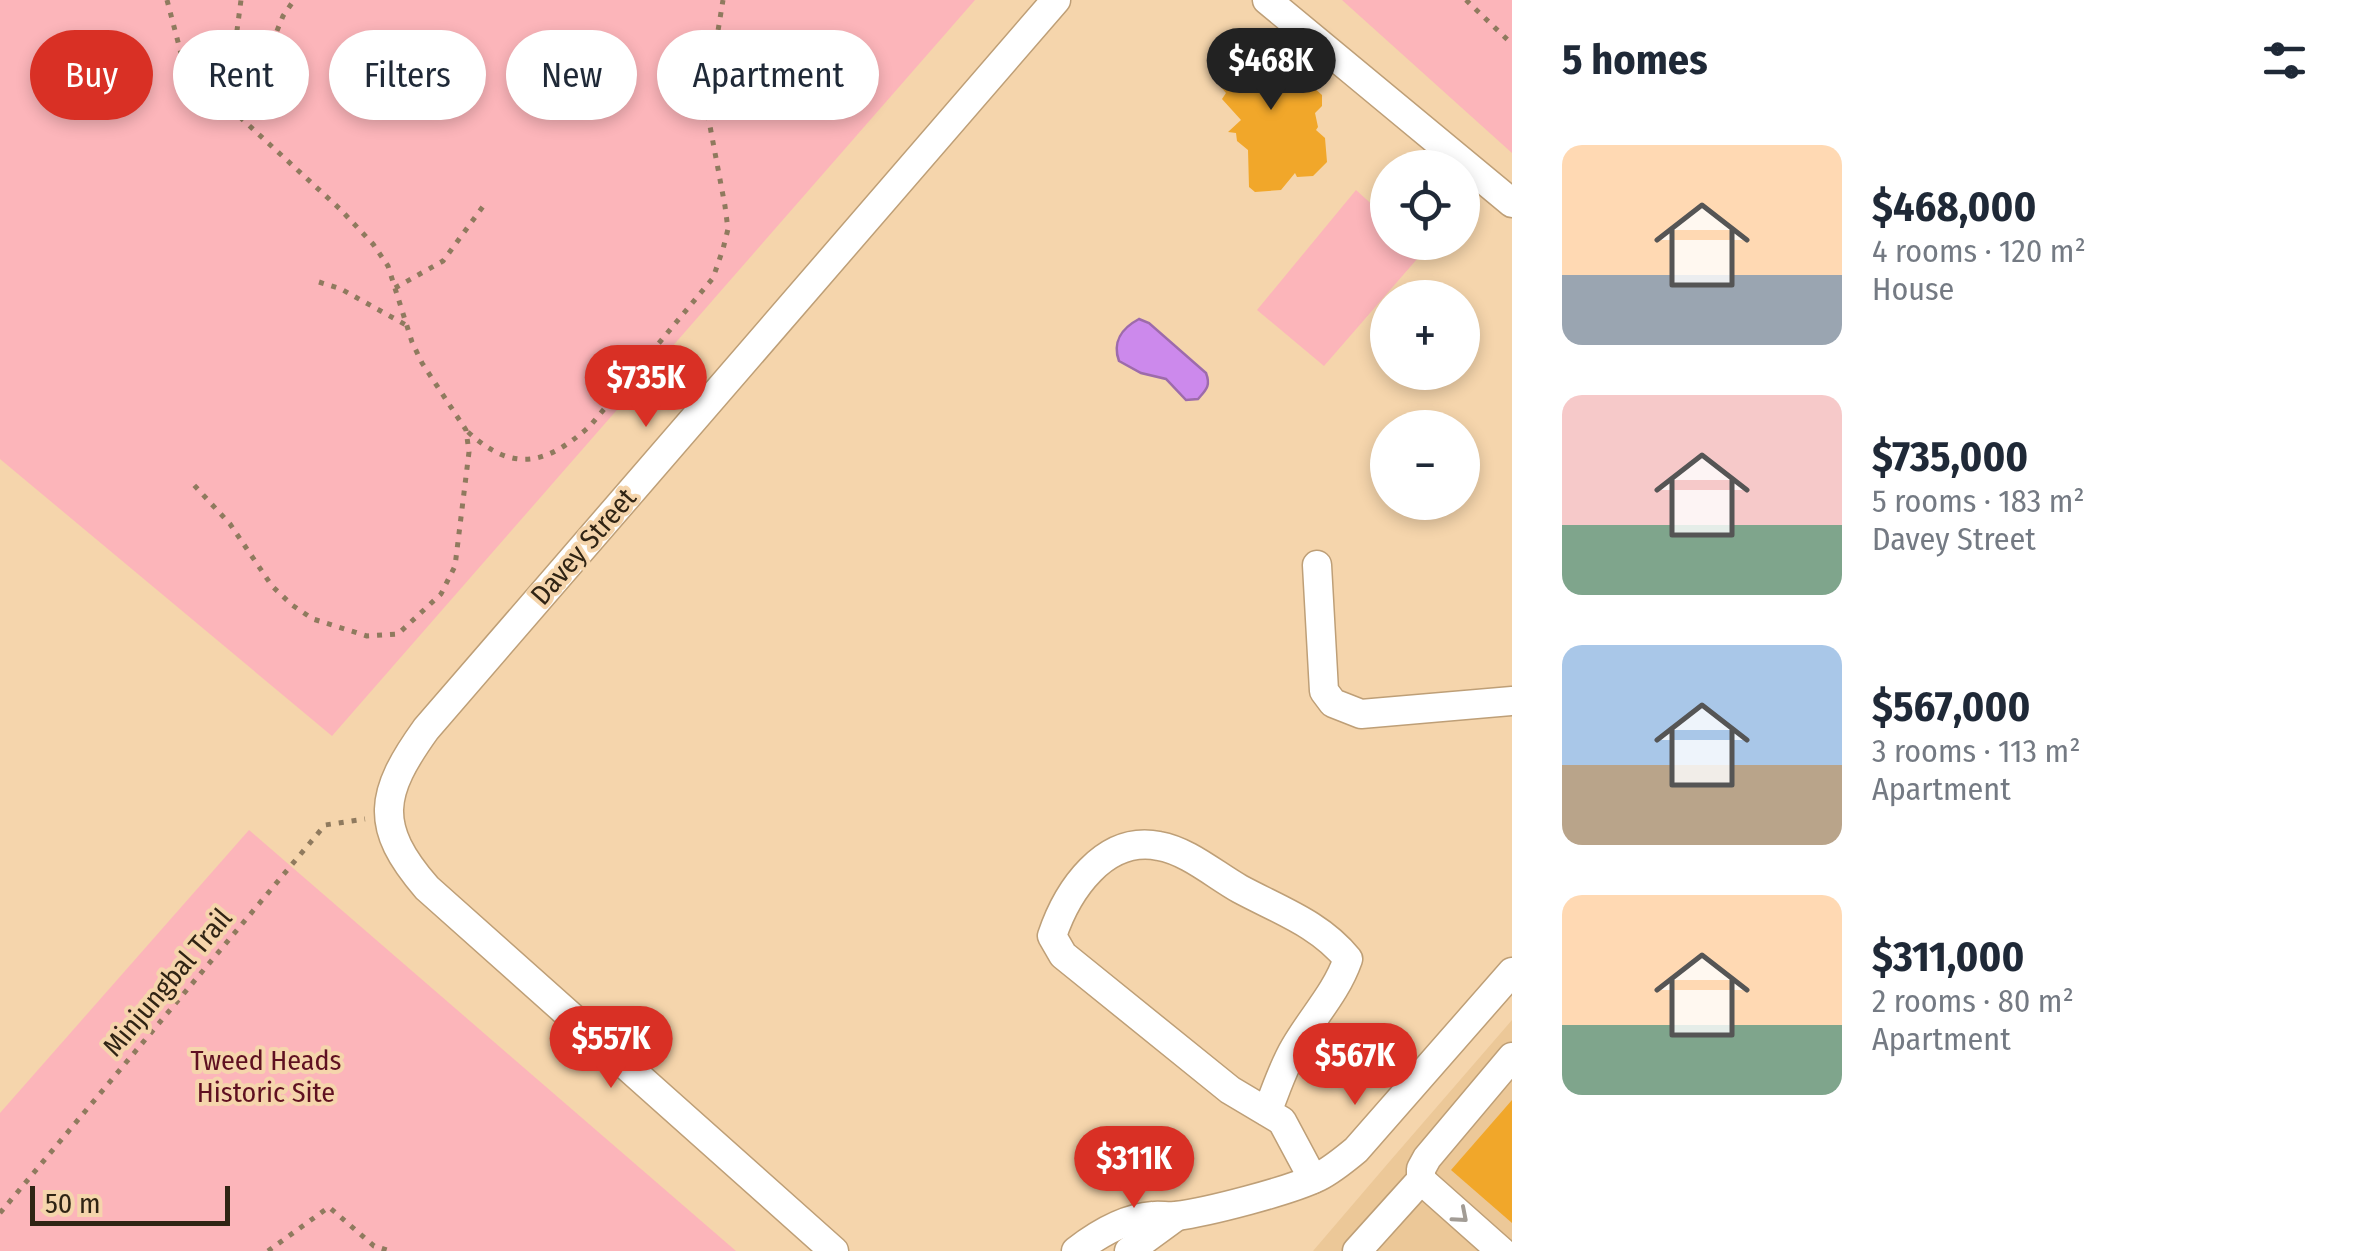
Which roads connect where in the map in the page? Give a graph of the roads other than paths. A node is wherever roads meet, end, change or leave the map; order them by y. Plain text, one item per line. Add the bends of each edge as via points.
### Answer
1 (1056, 0) edge
2 (1267, 0) edge
3 (1512, 203) edge
4 (1317, 565) dead end
5 (1512, 701) edge
6 (1512, 972) edge
7 (1512, 1057) edge
8 (1268, 1112) junction
9 (1313, 1179) junction
10 (1421, 1180) junction
11 (1176, 1216) junction
12 (834, 1251) edge
13 (1076, 1251) edge
14 (1129, 1251) edge
15 (1357, 1251) edge
16 (1502, 1251) edge

1 - 12 street, Davey Street via 426,729 392,786 387,815 395,844 427,888
2 - 3 street
4 - 5 street via 1324,691 1333,703 1362,714
6 - 9 street via 1356,1150
7 - 10 street via 1427,1158
8 - 8 street via 1230,1090 1063,956 1052,936 1058,916 1076,883 1098,862 1123,848 1158,845 1298,918 1332,939 1348,959 1340,983 1297,1044
8 - 9 street via 1282,1121
9 - 11 street
10 - 15 street
10 -> 16 street
11 - 13 street via 1131,1220
11 - 14 street

